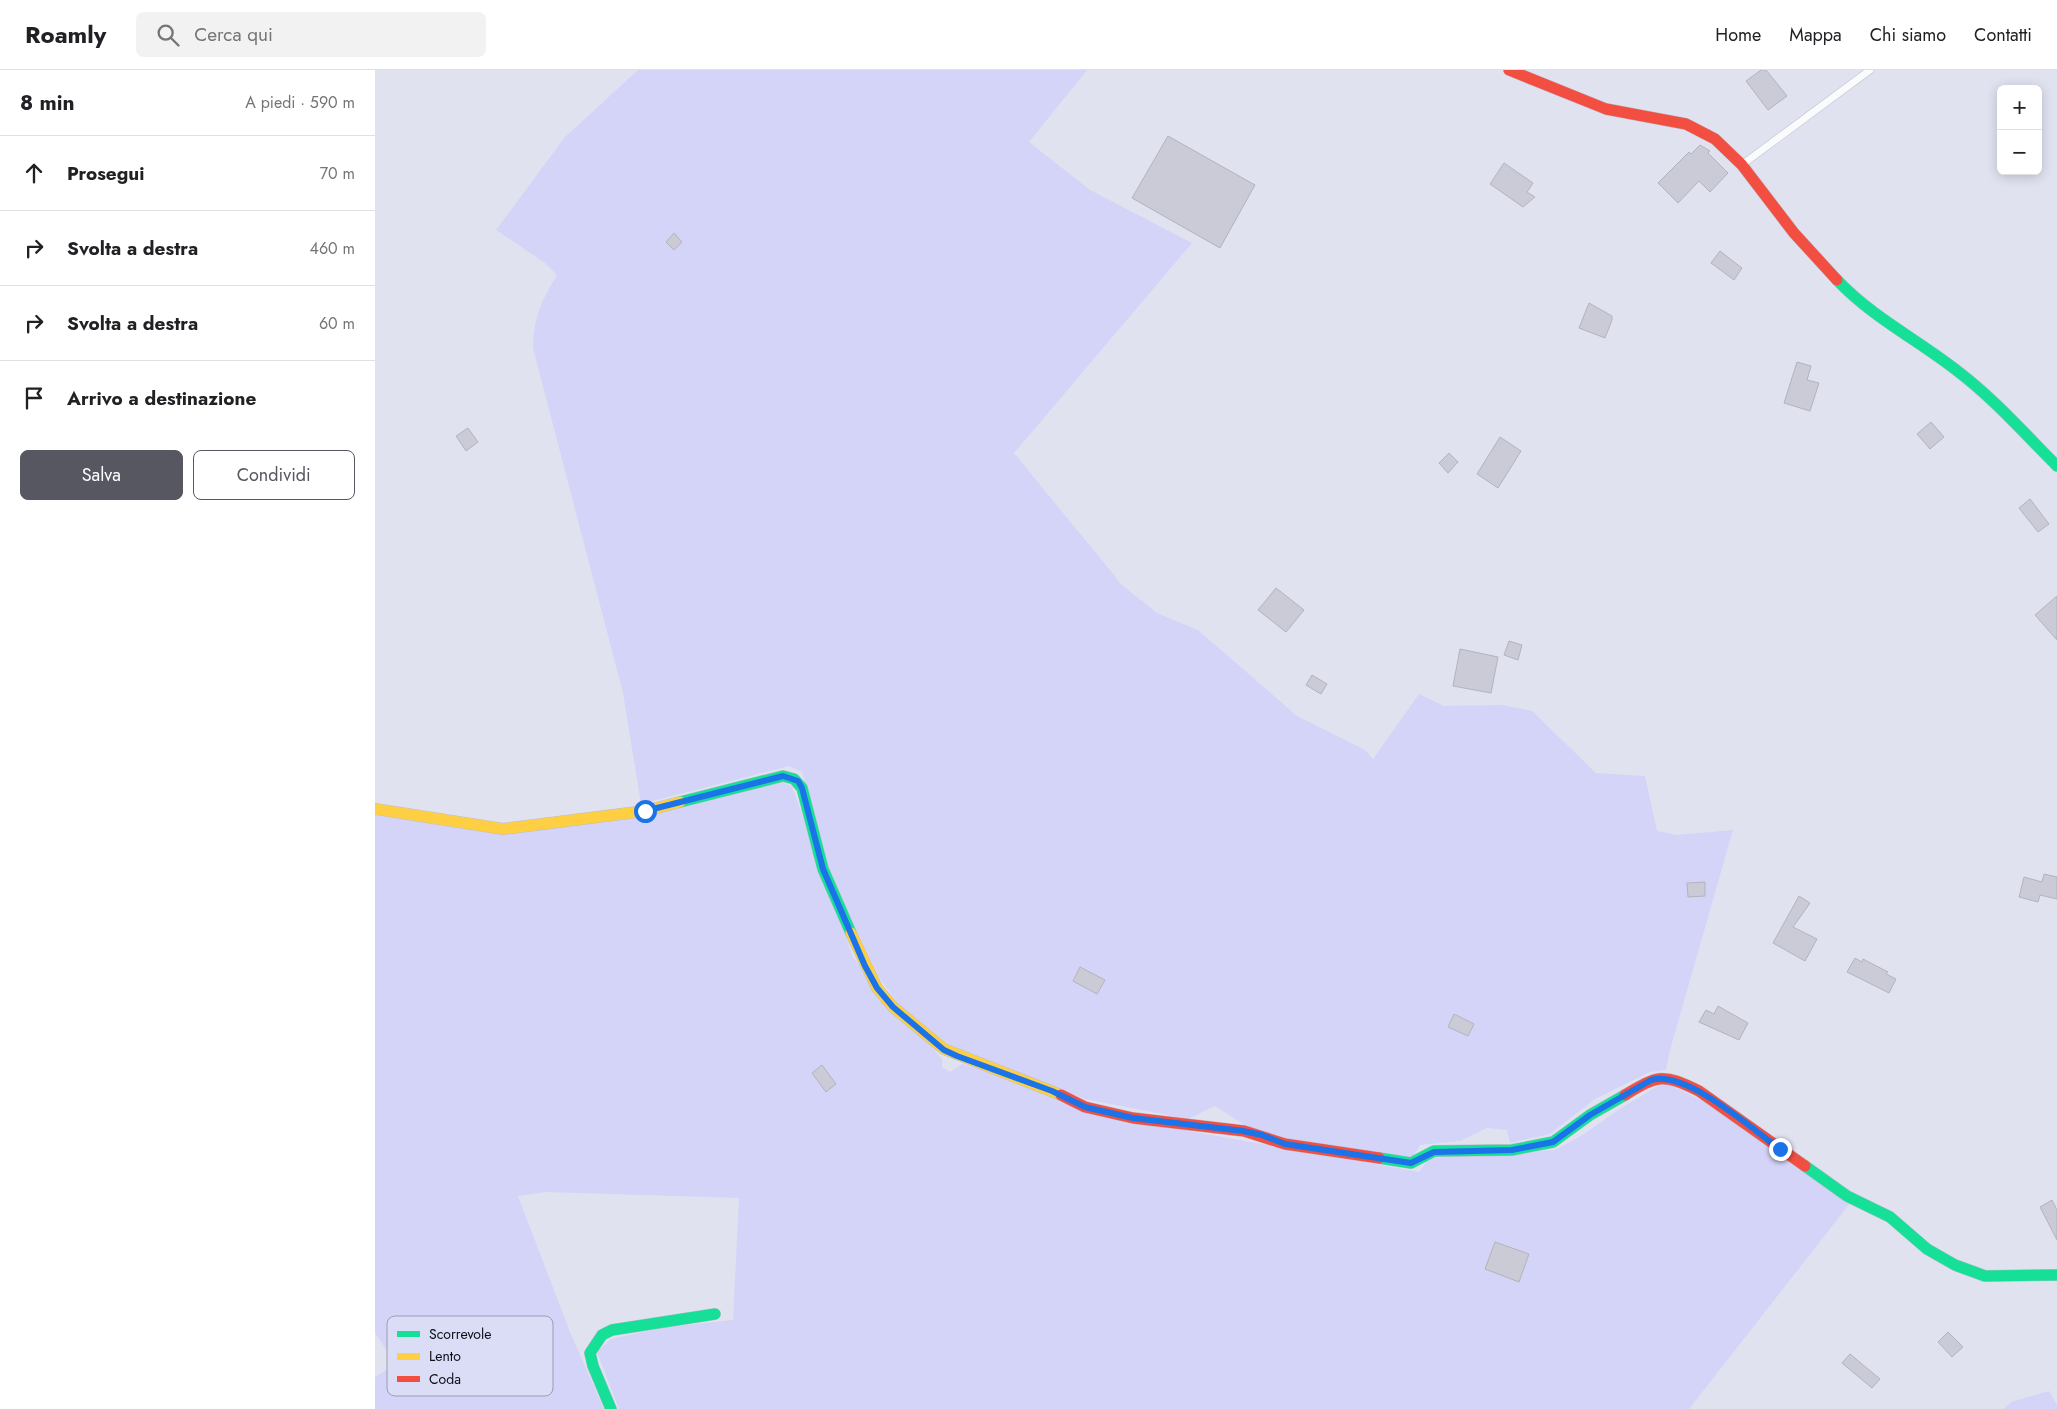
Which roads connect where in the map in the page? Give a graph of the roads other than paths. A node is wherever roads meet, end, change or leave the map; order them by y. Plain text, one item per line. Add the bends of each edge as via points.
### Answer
1 (1509, 70) edge
2 (1870, 70) edge
3 (1742, 165) junction
4 (2057, 466) edge
5 (375, 809) edge
6 (2057, 1275) edge
7 (715, 1314) dead end
8 (611, 1409) edge

1 - 3 street via 1606,109 1686,124 1715,139
2 - 3 lane
3 - 4 street via 1794,233 1865,306 1959,372
5 - 6 street via 503,830 645,811 783,776 791,777 802,788 823,869 838,906 865,966 893,1007 944,1050 1085,1107 1133,1118 1243,1131 1285,1144 1411,1163 1434,1152 1512,1150 1553,1142 1590,1115 1651,1080 1661,1077 1673,1079 1699,1091 1847,1196 1890,1217 1927,1249 1955,1265 1985,1276
7 - 8 street via 612,1330 602,1335 590,1353

